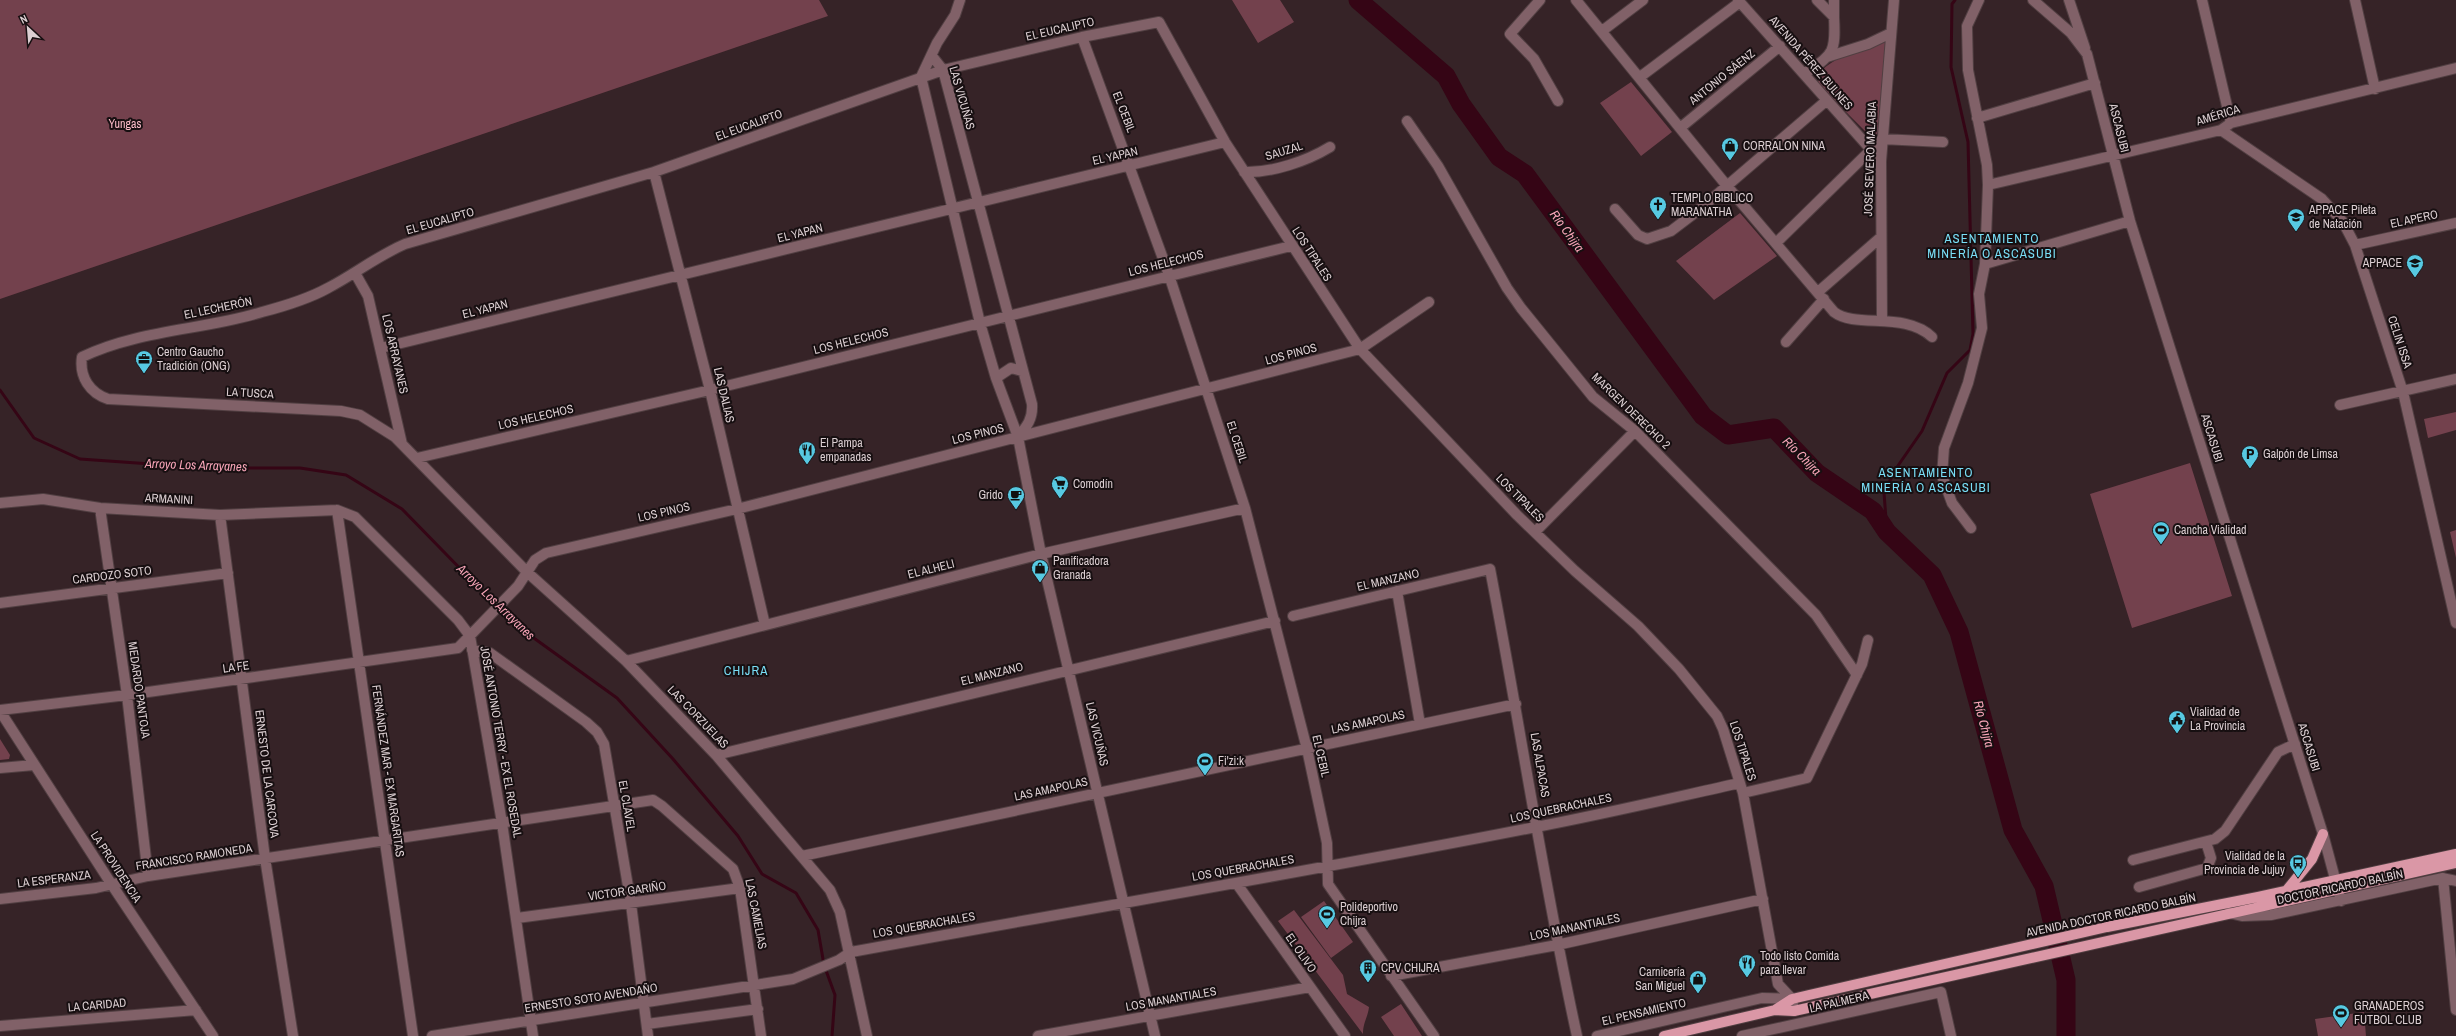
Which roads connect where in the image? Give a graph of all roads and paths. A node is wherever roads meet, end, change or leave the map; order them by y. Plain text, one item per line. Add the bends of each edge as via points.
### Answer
1 (960, 0) edge
2 (1540, 0) edge
3 (1576, 0) edge
4 (1643, 0) edge
5 (1817, 0) edge
6 (1834, 0) edge
7 (1894, 0) edge
8 (1979, 0) edge
9 (2033, 0) edge
10 (2069, 0) edge
11 (2202, 0) edge
12 (2355, 0) edge
13 (1739, 1) edge
14 (1834, 17) junction
15 (1159, 22) joint
16 (1602, 31) junction
17 (1891, 33) junction
18 (1082, 37) junction
19 (1780, 46) junction
20 (2087, 54) junction
21 (932, 56) junction
22 (1827, 58) junction
23 (2456, 68) edge
24 (943, 70) junction
25 (1804, 74) junction
26 (921, 77) junction
27 (1640, 77) junction
28 (2095, 83) junction
29 (2375, 88) junction
30 (1558, 101) dead end
31 (1826, 101) junction
32 (1977, 118) junction
33 (1408, 121) dead end
34 (2231, 123) junction
35 (1680, 128) junction
36 (2220, 130) junction
37 (1882, 139) junction
38 (1225, 142) junction
39 (1943, 142) dead end
40 (1330, 147) dead end
41 (1871, 149) junction
42 (2112, 154) junction
43 (1881, 161) junction
44 (1130, 166) junction
45 (654, 172) junction
46 (1244, 172) junction
47 (1988, 185) junction
48 (1727, 186) junction
49 (977, 202) junction
50 (952, 208) junction
51 (1615, 209) dead end
52 (2130, 221) junction
53 (2456, 223) edge
54 (1881, 238) junction
55 (1776, 244) junction
56 (2354, 245) junction
57 (1291, 246) junction
58 (1985, 264) junction
59 (355, 273) junction
60 (1169, 275) junction
61 (682, 276) junction
62 (1821, 295) junction
63 (1429, 302) dead end
64 (1007, 316) junction
65 (1882, 320) junction
66 (980, 323) junction
67 (1932, 337) dead end
68 (1786, 342) dead end
69 (381, 348) junction
70 (1360, 349) junction
71 (82, 357) joint
72 (1022, 371) junction
73 (996, 378) junction
74 (2456, 379) edge
75 (710, 390) junction
76 (1206, 390) junction
77 (2403, 392) junction
78 (2340, 405) dead end
79 (1634, 430) junction
80 (1018, 437) junction
81 (402, 444) junction
82 (417, 458) junction
83 (426, 467) joint
84 (0, 503) edge
85 (100, 508) junction
86 (1245, 508) junction
87 (737, 509) junction
88 (337, 510) junction
89 (220, 515) junction
90 (1971, 528) dead end
91 (1535, 532) junction
92 (1041, 554) junction
93 (1490, 569) joint
94 (527, 572) junction
95 (228, 573) junction
96 (111, 588) junction
97 (1397, 591) junction
98 (0, 603) edge
99 (491, 615) joint
100 (1293, 616) dead end
101 (1275, 621) junction
102 (2456, 623) edge
103 (765, 625) junction
104 (470, 636) junction
105 (1868, 640) dead end
106 (472, 650) junction
107 (626, 660) junction
108 (359, 663) junction
109 (1068, 669) junction
110 (1857, 675) junction
111 (242, 679) junction
112 (127, 695) junction
113 (1516, 704) junction
114 (0, 711) edge
115 (1420, 724) junction
116 (2294, 744) junction
117 (1307, 748) junction
118 (716, 755) junction
119 (34, 764) junction
120 (0, 768) edge
121 (1741, 788) junction
122 (1098, 793) junction
123 (614, 806) junction
124 (502, 823) junction
125 (1538, 827) junction
126 (2323, 834) junction
127 (385, 841) junction
128 (2206, 842) junction
129 (2456, 854) edge
130 (802, 856) junction
131 (265, 858) junction
132 (2133, 860) dead end
133 (2456, 863) edge
134 (1327, 866) junction
135 (148, 876) junction
136 (2443, 878) junction
137 (2456, 881) edge
138 (1237, 884) junction
139 (2337, 884) junction
140 (112, 885) junction
141 (2139, 887) dead end
142 (740, 888) junction
143 (2287, 890) junction
144 (0, 898) edge
145 (1763, 899) junction
146 (2341, 901) junction
147 (1124, 902) junction
148 (630, 904) junction
149 (2229, 913) junction
150 (516, 918) junction
151 (1557, 945) junction
152 (851, 952) junction
153 (1391, 976) junction
154 (755, 986) junction
155 (1310, 987) junction
156 (2455, 998) edge
157 (1792, 999) junction
158 (644, 1003) junction
159 (758, 1009) junction
160 (196, 1010) junction
161 (1775, 1010) junction
162 (2456, 1010) edge
163 (1794, 1012) junction
164 (1151, 1016) junction
165 (531, 1021) junction
166 (647, 1024) junction
167 (0, 1026) edge
168 (1693, 1033) edge
169 (213, 1036) edge
170 (293, 1036) edge
171 (413, 1036) edge
172 (432, 1036) edge
173 (533, 1036) edge
174 (648, 1036) edge
175 (761, 1036) edge
176 (867, 1036) edge
177 (1038, 1036) edge
178 (1155, 1036) edge
179 (1345, 1036) edge
180 (1434, 1036) edge
181 (1577, 1036) edge
182 (1597, 1036) edge
183 (1664, 1036) edge
184 (1742, 1036) edge
185 (1951, 1036) edge

1 - 21 street via 955,15
2 - 30 street via 1510,34 1534,58
3 - 16 street
4 - 16 street
5 - 14 street
6 - 14 street
7 - 17 street, JOSÉ SEVERO MALABIA
8 - 32 street via 1968,26 1968,70
9 - 20 street, ASCASUBI via 2071,33
10 - 20 street
11 - 34 street
12 - 29 street
13 - 19 street, AVENIDA PÉREZ BULNES
13 - 27 street
14 - 22 street via 1834,47
15 - 18 street, EL EUCALIPTO
15 - 38 street, LOS TIPALES
16 - 27 street
17 - 22 street
17 - 37 street, JOSÉ SEVERO MALABIA
18 - 24 street, EL EUCALIPTO
18 - 44 street, EL CEBIL
19 - 25 street, AVENIDA PÉREZ BULNES
19 - 35 street, ANTONIO SÁENZ
20 - 28 street, ASCASUBI
21 - 24 street, LAS VICUÑAS
21 - 26 street
22 - 25 street
23 - 29 street, AMÉRICA
24 - 26 street, EL EUCALIPTO
24 - 49 street, LAS VICUÑAS
25 - 31 street, AVENIDA PÉREZ BULNES
26 - 45 street, EL EUCALIPTO
26 - 50 street, LAS VICUÑAS
27 - 35 street
28 - 32 street
28 - 42 street, ASCASUBI
29 - 34 street, AMÉRICA
31 - 41 street, AVENIDA PÉREZ BULNES
31 - 48 street
32 - 47 street via 1987,165
33 - 79 street, MARGEN DERECHO 2 via 1438,166 1521,308 1593,397
34 - 36 street, AMÉRICA
35 - 48 street
36 - 42 street, AMÉRICA
36 - 56 street, CELIN ISSA via 2322,199 2343,222
37 - 39 street
37 - 41 street
37 - 43 street, JOSÉ SEVERO MALABIA
38 - 44 street, EL YAPAN
38 - 46 street, LOS TIPALES
40 - 46 street, SAUZAL via 1316,156 1258,173
41 - 43 street, AVENIDA PÉREZ BULNES
41 - 55 street
42 - 47 street, AMÉRICA
42 - 52 street, ASCASUBI
43 - 54 street, JOSÉ SEVERO MALABIA
44 - 49 street, EL YAPAN
44 - 60 street, EL CEBIL
45 - 59 street, EL EUCALIPTO via 405,244 385,253
45 - 61 street, LAS DALIAS
46 - 57 street, LOS TIPALES
47 - 58 street
48 - 51 street via 1671,231 1647,238 1638,235
48 - 55 street
49 - 50 street, EL YAPAN
49 - 64 street, LAS VICUÑAS
50 - 61 street, EL YAPAN
50 - 66 street, LAS VICUÑAS
52 - 58 street
52 - 116 street, ASCASUBI
53 - 56 street, EL APERO
54 - 62 street
54 - 65 street, JOSÉ SEVERO MALABIA
55 - 62 street
56 - 77 street, CELIN ISSA
57 - 60 street, LOS HELECHOS
57 - 70 street, LOS TIPALES
58 - 90 street via 1979,294 1982,328 1976,358 1944,448 1942,476 1952,503
59 - 69 street, LOS ARRAYANES via 368,296
59 - 71 street, EL LECHERÓN via 310,297 260,313 144,337 94,351
60 - 64 street, LOS HELECHOS
60 - 76 street, EL CEBIL
61 - 69 street, EL YAPAN
61 - 75 street, LAS DALIAS
62 - 65 street via 1842,318
62 - 68 street
63 - 70 street, LOS PINOS
64 - 66 street, LOS HELECHOS
64 - 72 street, LAS VICUÑAS
65 - 67 street via 1925,329
66 - 73 street, LAS VICUÑAS
66 - 75 street, LOS HELECHOS
69 - 81 street, LOS ARRAYANES
70 - 76 street, LOS PINOS
70 - 91 street, LOS TIPALES
71 - 81 street, LA TUSCA via 80,369 90,389 98,396 108,399 341,411 360,415
72 - 73 street via 1011,368
72 - 80 street, LAS VICUÑAS via 1033,415
73 - 80 street, LAS VICUÑAS
74 - 77 street
75 - 82 street, LOS HELECHOS
75 - 87 street, LAS DALIAS
76 - 80 street, LOS PINOS
76 - 86 street, EL CEBIL
77 - 78 street
77 - 102 street, CELIN ISSA
79 - 91 street
79 - 110 street, MARGEN DERECHO 2 via 1816,615
80 - 87 street, LOS PINOS
80 - 92 street, LAS VICUÑAS
81 - 82 street, LA TUSCA
82 - 83 street, LA TUSCA
83 - 94 street, LAS CORZUELAS
84 - 85 street, ARMANINI via 43,499
85 - 89 street, ARMANINI
85 - 96 street, MEDARDO PANTOJA
86 - 92 street, EL ALHELI
86 - 101 street, EL CEBIL
87 - 94 street, LOS PINOS via 546,553 535,560
87 - 103 street, LAS DALIAS
88 - 89 street, ARMANINI
88 - 104 street, JOSÉ ANTONIO TERRY - EX EL ROSEDAL via 355,518 458,620
88 - 108 street, FERNÁNDEZ MAR - EX MARGARITAS
89 - 95 street, ERNESTO DE LA CARCOVA
91 - 121 street, LOS TIPALES via 1638,626 1706,701 1723,729
92 - 103 street, EL ALHELI
92 - 109 street, LAS VICUÑAS
93 - 97 street, EL MANZANO
93 - 113 street, LAS ALPACAS
94 - 99 street, LOS PINOS via 518,586
94 - 107 street, LAS CORZUELAS
95 - 96 street, CARDOZO SOTO
95 - 111 street, ERNESTO DE LA CARCOVA
96 - 98 street, CARDOZO SOTO
96 - 112 street, MEDARDO PANTOJA
97 - 100 street, EL MANZANO
97 - 115 street
99 - 104 street, LA FE
101 - 109 street, EL MANZANO
101 - 117 street, EL CEBIL
103 - 107 street, EL ALHELI
104 - 106 street, JOSÉ ANTONIO TERRY - EX EL ROSEDAL
104 - 108 street, LA FE via 458,648
105 - 110 street
106 - 123 street, EL CLAVEL via 490,652 597,732 604,744
106 - 124 street, JOSÉ ANTONIO TERRY - EX EL ROSEDAL
107 - 118 street, LAS CORZUELAS
108 - 111 street, LA FE
108 - 127 street, FERNÁNDEZ MAR - EX MARGARITAS
109 - 118 street, EL MANZANO
109 - 122 street, LAS VICUÑAS
110 - 121 street, LOS QUEBRACHALES via 1807,778
111 - 112 street, LA FE
111 - 131 street, ERNESTO DE LA CARCOVA
112 - 114 street, LA FE
112 - 135 street, MEDARDO PANTOJA
113 - 115 street, LAS AMAPOLAS
113 - 125 street, LAS ALPACAS
114 - 119 street, LA PROVIDENCIA
115 - 117 street, LAS AMAPOLAS
116 - 126 street, ASCASUBI
116 - 128 street via 2278,752 2225,831
117 - 122 street, LAS AMAPOLAS
117 - 134 street, EL CEBIL via 1327,843
118 - 130 street, LAS CORZUELAS
119 - 120 street
119 - 140 street, LA PROVIDENCIA
121 - 125 street, LOS QUEBRACHALES
121 - 145 street, LOS TIPALES
122 - 130 street, LAS AMAPOLAS
122 - 147 street, LAS VICUÑAS
123 - 124 street, FRANCISCO RAMONEDA
123 - 142 street, LAS CAMELIAS via 653,800 733,869
123 - 148 street, EL CLAVEL
124 - 127 street, FRANCISCO RAMONEDA
124 - 150 street, JOSÉ ANTONIO TERRY - EX EL ROSEDAL
125 - 134 street, LOS QUEBRACHALES
125 - 151 street, LAS ALPACAS
126 - 139 street, ASCASUBI
126 - 143 main road via 2312,859
127 - 131 street, FRANCISCO RAMONEDA
127 - 171 street, FERNÁNDEZ MAR - EX MARGARITAS
128 - 132 street
128 - 141 street via 2211,858 2207,868
129 - 139 main road, AVENIDA DOCTOR RICARDO BALBÍN
130 - 152 street, LAS CORZUELAS via 830,890 840,912
131 - 135 street, FRANCISCO RAMONEDA
131 - 170 street, ERNESTO DE LA CARCOVA
133 - 139 main road, AVENIDA DOCTOR RICARDO BALBÍN
134 - 138 street, LOS QUEBRACHALES
134 - 153 street, EL CEBIL via 1328,884
135 - 140 street, FRANCISCO RAMONEDA
136 - 137 street, DOCTOR RICARDO BALBÍN
136 - 146 street, DOCTOR RICARDO BALBÍN
136 - 156 street
138 - 147 street, LOS QUEBRACHALES
138 - 155 street, EL OLIVO
139 - 143 main road, AVENIDA DOCTOR RICARDO BALBÍN
139 - 146 street, ASCASUBI
139 - 149 main road, AVENIDA DOCTOR RICARDO BALBÍN
140 - 144 street, LA ESPERANZA
140 - 160 street, LA PROVIDENCIA
142 - 148 street, VICTOR GARIÑO
142 - 154 street, LAS CAMELIAS
143 - 157 main road, AVENIDA DOCTOR RICARDO BALBÍN via 2107,927
145 - 151 street, LOS MANANTIALES
145 - 157 street, LOS TIPALES via 1778,984
146 - 149 street, DOCTOR RICARDO BALBÍN via 2262,916
147 - 152 street, LOS QUEBRACHALES
147 - 164 street, LAS VICUÑAS
148 - 150 street, VICTOR GARIÑO
148 - 158 street, EL CLAVEL
149 - 163 main road, AVENIDA DOCTOR RICARDO BALBÍN
150 - 165 street, JOSÉ ANTONIO TERRY - EX EL ROSEDAL
151 - 153 street, LOS MANANTIALES
151 - 181 street, LAS ALPACAS
152 - 154 street, LOS QUEBRACHALES via 793,980
152 - 176 street, LAS CORZUELAS
153 - 180 street, EL CEBIL
154 - 158 street, ERNESTO SOTO AVENDAÑO
154 - 159 street, LAS CAMELIAS
155 - 164 street, LOS MANANTIALES
155 - 179 street, EL OLIVO
156 - 162 street
157 - 161 main road, AVENIDA DOCTOR RICARDO BALBÍN
157 - 163 street
157 - 182 street, EL PENSAMIENTO via 1762,998
158 - 165 street, ERNESTO SOTO AVENDAÑO
158 - 166 street, EL CLAVEL
159 - 166 street
159 - 175 street, LAS CAMELIAS
160 - 167 street, LA CARIDAD
160 - 169 street, LA PROVIDENCIA
161 - 163 main road, AVENIDA DOCTOR RICARDO BALBÍN
161 - 168 main road, AVENIDA DOCTOR RICARDO BALBÍN
164 - 177 street, LOS MANANTIALES
164 - 178 street, LAS VICUÑAS
165 - 172 street, ERNESTO SOTO AVENDAÑO
165 - 173 street, JOSÉ ANTONIO TERRY - EX EL ROSEDAL
166 - 174 street, EL CLAVEL
168 - 183 main road, AVENIDA DOCTOR RICARDO BALBÍN
184 - 185 street, LA PALMERA via 1941,992

